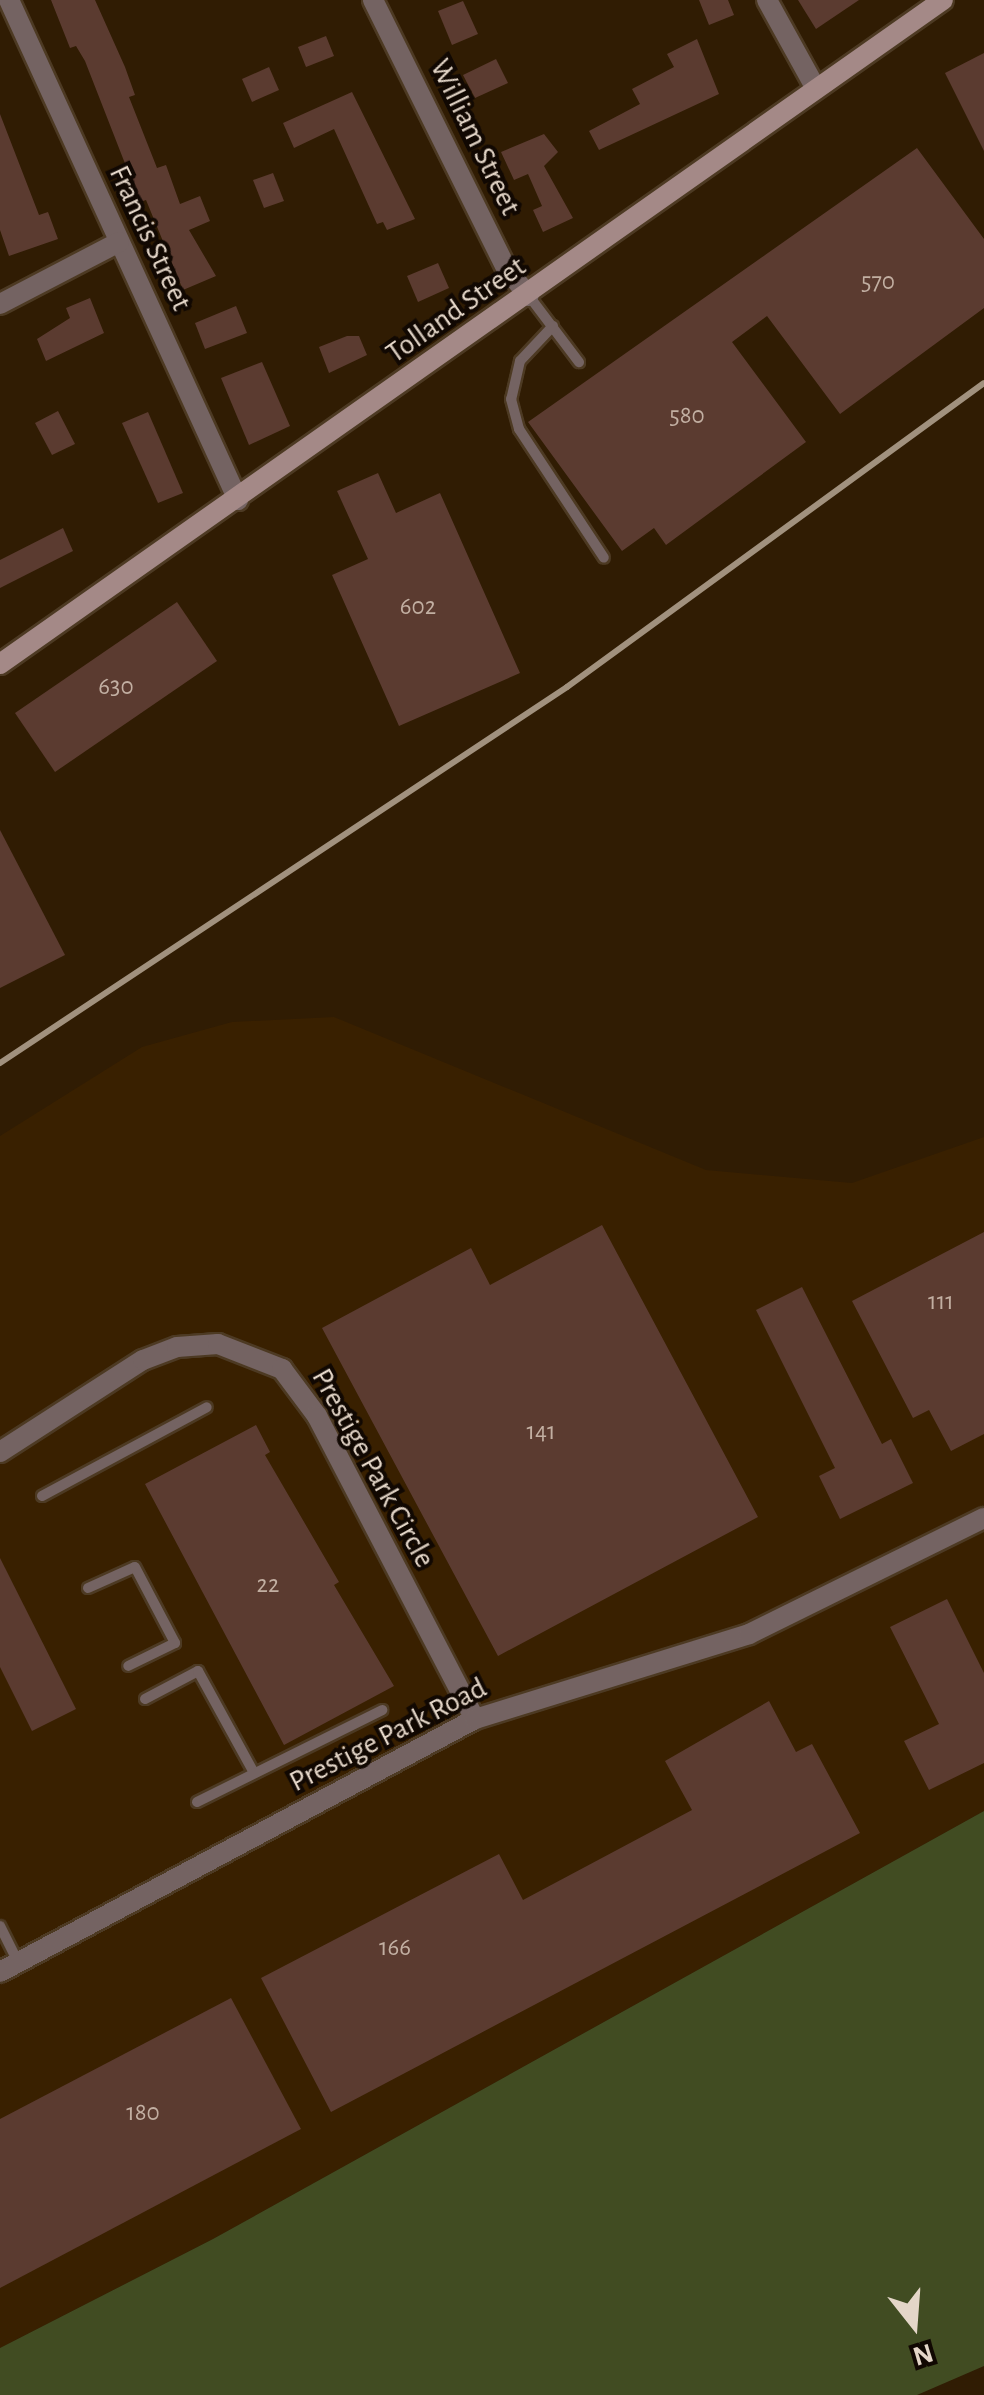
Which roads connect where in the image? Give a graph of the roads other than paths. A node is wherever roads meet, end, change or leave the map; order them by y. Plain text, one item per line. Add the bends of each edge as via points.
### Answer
1 (9, 0) edge
2 (373, 0) edge
3 (767, 0) edge
4 (943, 0) edge
5 (814, 85) junction
6 (120, 242) junction
7 (529, 296) junction
8 (0, 304) edge
9 (553, 326) junction
10 (579, 362) dead end
11 (238, 500) junction
12 (604, 558) dead end
13 (0, 664) edge
14 (207, 1407) dead end
15 (0, 1452) edge
16 (42, 1496) dead end
17 (984, 1518) edge
18 (88, 1588) dead end
19 (128, 1666) dead end
20 (145, 1698) dead end
21 (382, 1710) dead end
22 (475, 1718) junction
23 (254, 1773) junction
24 (197, 1802) dead end
25 (0, 1926) edge
26 (9, 1968) edge

1 - 6 street, Francis Street
2 - 7 street, William Street via 506,268
3 - 5 street
4 - 5 main road, Tolland Street
5 - 7 main road, Tolland Street
6 - 8 street
6 - 11 street, Francis Street
7 - 9 lane
7 - 11 main road, Tolland Street
9 - 10 lane
9 - 12 lane via 520,361 510,399 520,429
11 - 13 main road, Tolland Street
14 - 16 lane
15 - 22 street, Prestige Park Circle via 142,1360 177,1346 218,1344 282,1370 317,1416
17 - 22 street, Prestige Park Road via 750,1634
18 - 19 lane via 135,1567 151,1597 175,1644
20 - 23 lane via 198,1671
21 - 23 lane
22 - 26 street, Prestige Park Road
23 - 24 lane
25 - 26 lane

